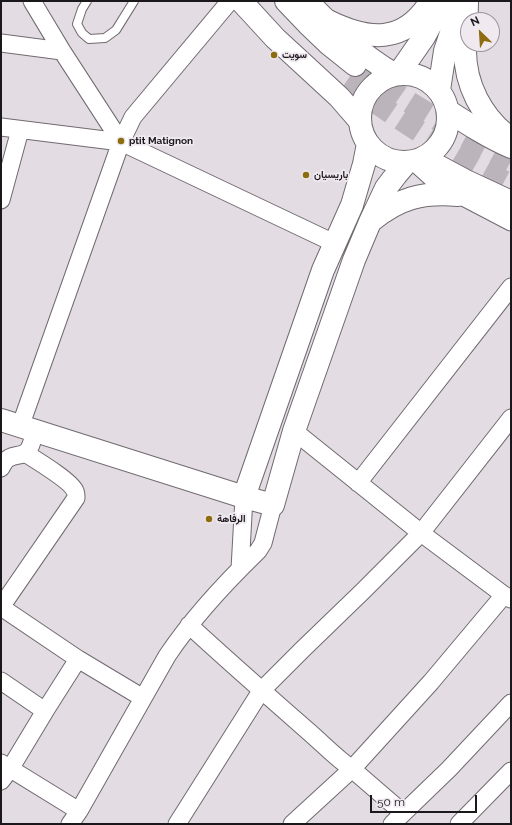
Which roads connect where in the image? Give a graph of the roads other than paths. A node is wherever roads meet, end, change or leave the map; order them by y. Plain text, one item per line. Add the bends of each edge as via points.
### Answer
1 (32, 1) edge
2 (87, 1) edge
3 (134, 1) edge
4 (230, 1) edge
5 (241, 1) edge
6 (261, 1) edge
7 (286, 1) edge
8 (307, 1) edge
9 (431, 1) edge
10 (443, 1) edge
11 (466, 1) edge
12 (326, 20) junction
13 (1, 43) edge
14 (62, 51) junction
15 (397, 73) junction
16 (439, 90) junction
17 (448, 111) junction
18 (359, 120) junction
19 (1, 127) edge
20 (20, 130) junction
21 (511, 139) edge
22 (120, 142) junction
23 (368, 144) junction
24 (511, 146) edge
25 (414, 160) junction
26 (458, 195) junction
27 (1, 200) edge
28 (511, 202) edge
29 (370, 222) junction
30 (511, 222) edge
31 (334, 243) junction
32 (511, 287) edge
33 (511, 418) edge
34 (19, 426) edge
35 (294, 431) junction
36 (25, 453) junction
37 (1, 468) edge
38 (358, 483) junction
39 (244, 497) junction
40 (274, 505) junction
41 (421, 533) junction
42 (240, 569) junction
43 (509, 596) edge
44 (1, 607) edge
45 (189, 625) junction
46 (78, 659) junction
47 (1, 681) edge
48 (261, 691) junction
49 (143, 698) junction
50 (511, 703) edge
51 (45, 711) junction
52 (352, 769) junction
53 (4, 771) edge
54 (511, 771) edge
55 (75, 817) edge
56 (398, 819) edge
57 (177, 824) edge
58 (292, 824) edge
59 (459, 824) edge

1 - 14 street
2 - 3 lane via 77,24 89,39 105,38 116,30
4 - 22 street via 133,117
5 - 18 main road
6 - 7 main road via 320,62 350,73 330,45
8 - 12 main road
9 - 12 main road via 413,23 388,35 362,34
10 - 15 main road via 424,37
11 - 16 main road via 445,51
11 - 21 main road via 465,48 468,78 473,93 487,116
12 - 15 main road via 364,54 384,68
13 - 14 street
14 - 22 street
15 - 16 main road via 421,76
15 - 18 main road via 382,78 372,86 360,108
16 - 17 main road
17 - 24 main road via 476,130
17 - 25 main road via 446,133 440,143 433,152
18 - 23 main road
19 - 20 street
20 - 22 street
20 - 27 street
22 - 31 street
22 - 34 street
23 - 25 main road via 375,152 396,162
23 - 31 main road via 359,185
25 - 26 street via 434,180
25 - 28 main road
25 - 29 main road via 396,175 386,188
26 - 29 main road via 443,193 411,198 382,212
26 - 30 street
29 - 35 main road via 354,260
31 - 39 main road via 314,292
32 - 38 street
33 - 41 street
34 - 36 street via 28,450
34 - 39 main road
35 - 38 street
35 - 40 main road
36 - 37 street via 8,458
36 - 44 street via 69,483 76,492 76,498
38 - 41 street
39 - 40 main road
39 - 42 street
40 - 42 street via 263,543
41 - 43 street
41 - 48 street
42 - 45 street
43 - 52 street
44 - 46 street
45 - 48 street
45 - 49 street via 167,656
46 - 49 street
46 - 51 street
47 - 51 street
48 - 52 street
48 - 57 street
49 - 55 street
50 - 56 street
51 - 53 street
52 - 56 street
52 - 58 street
53 - 55 street
54 - 59 street

